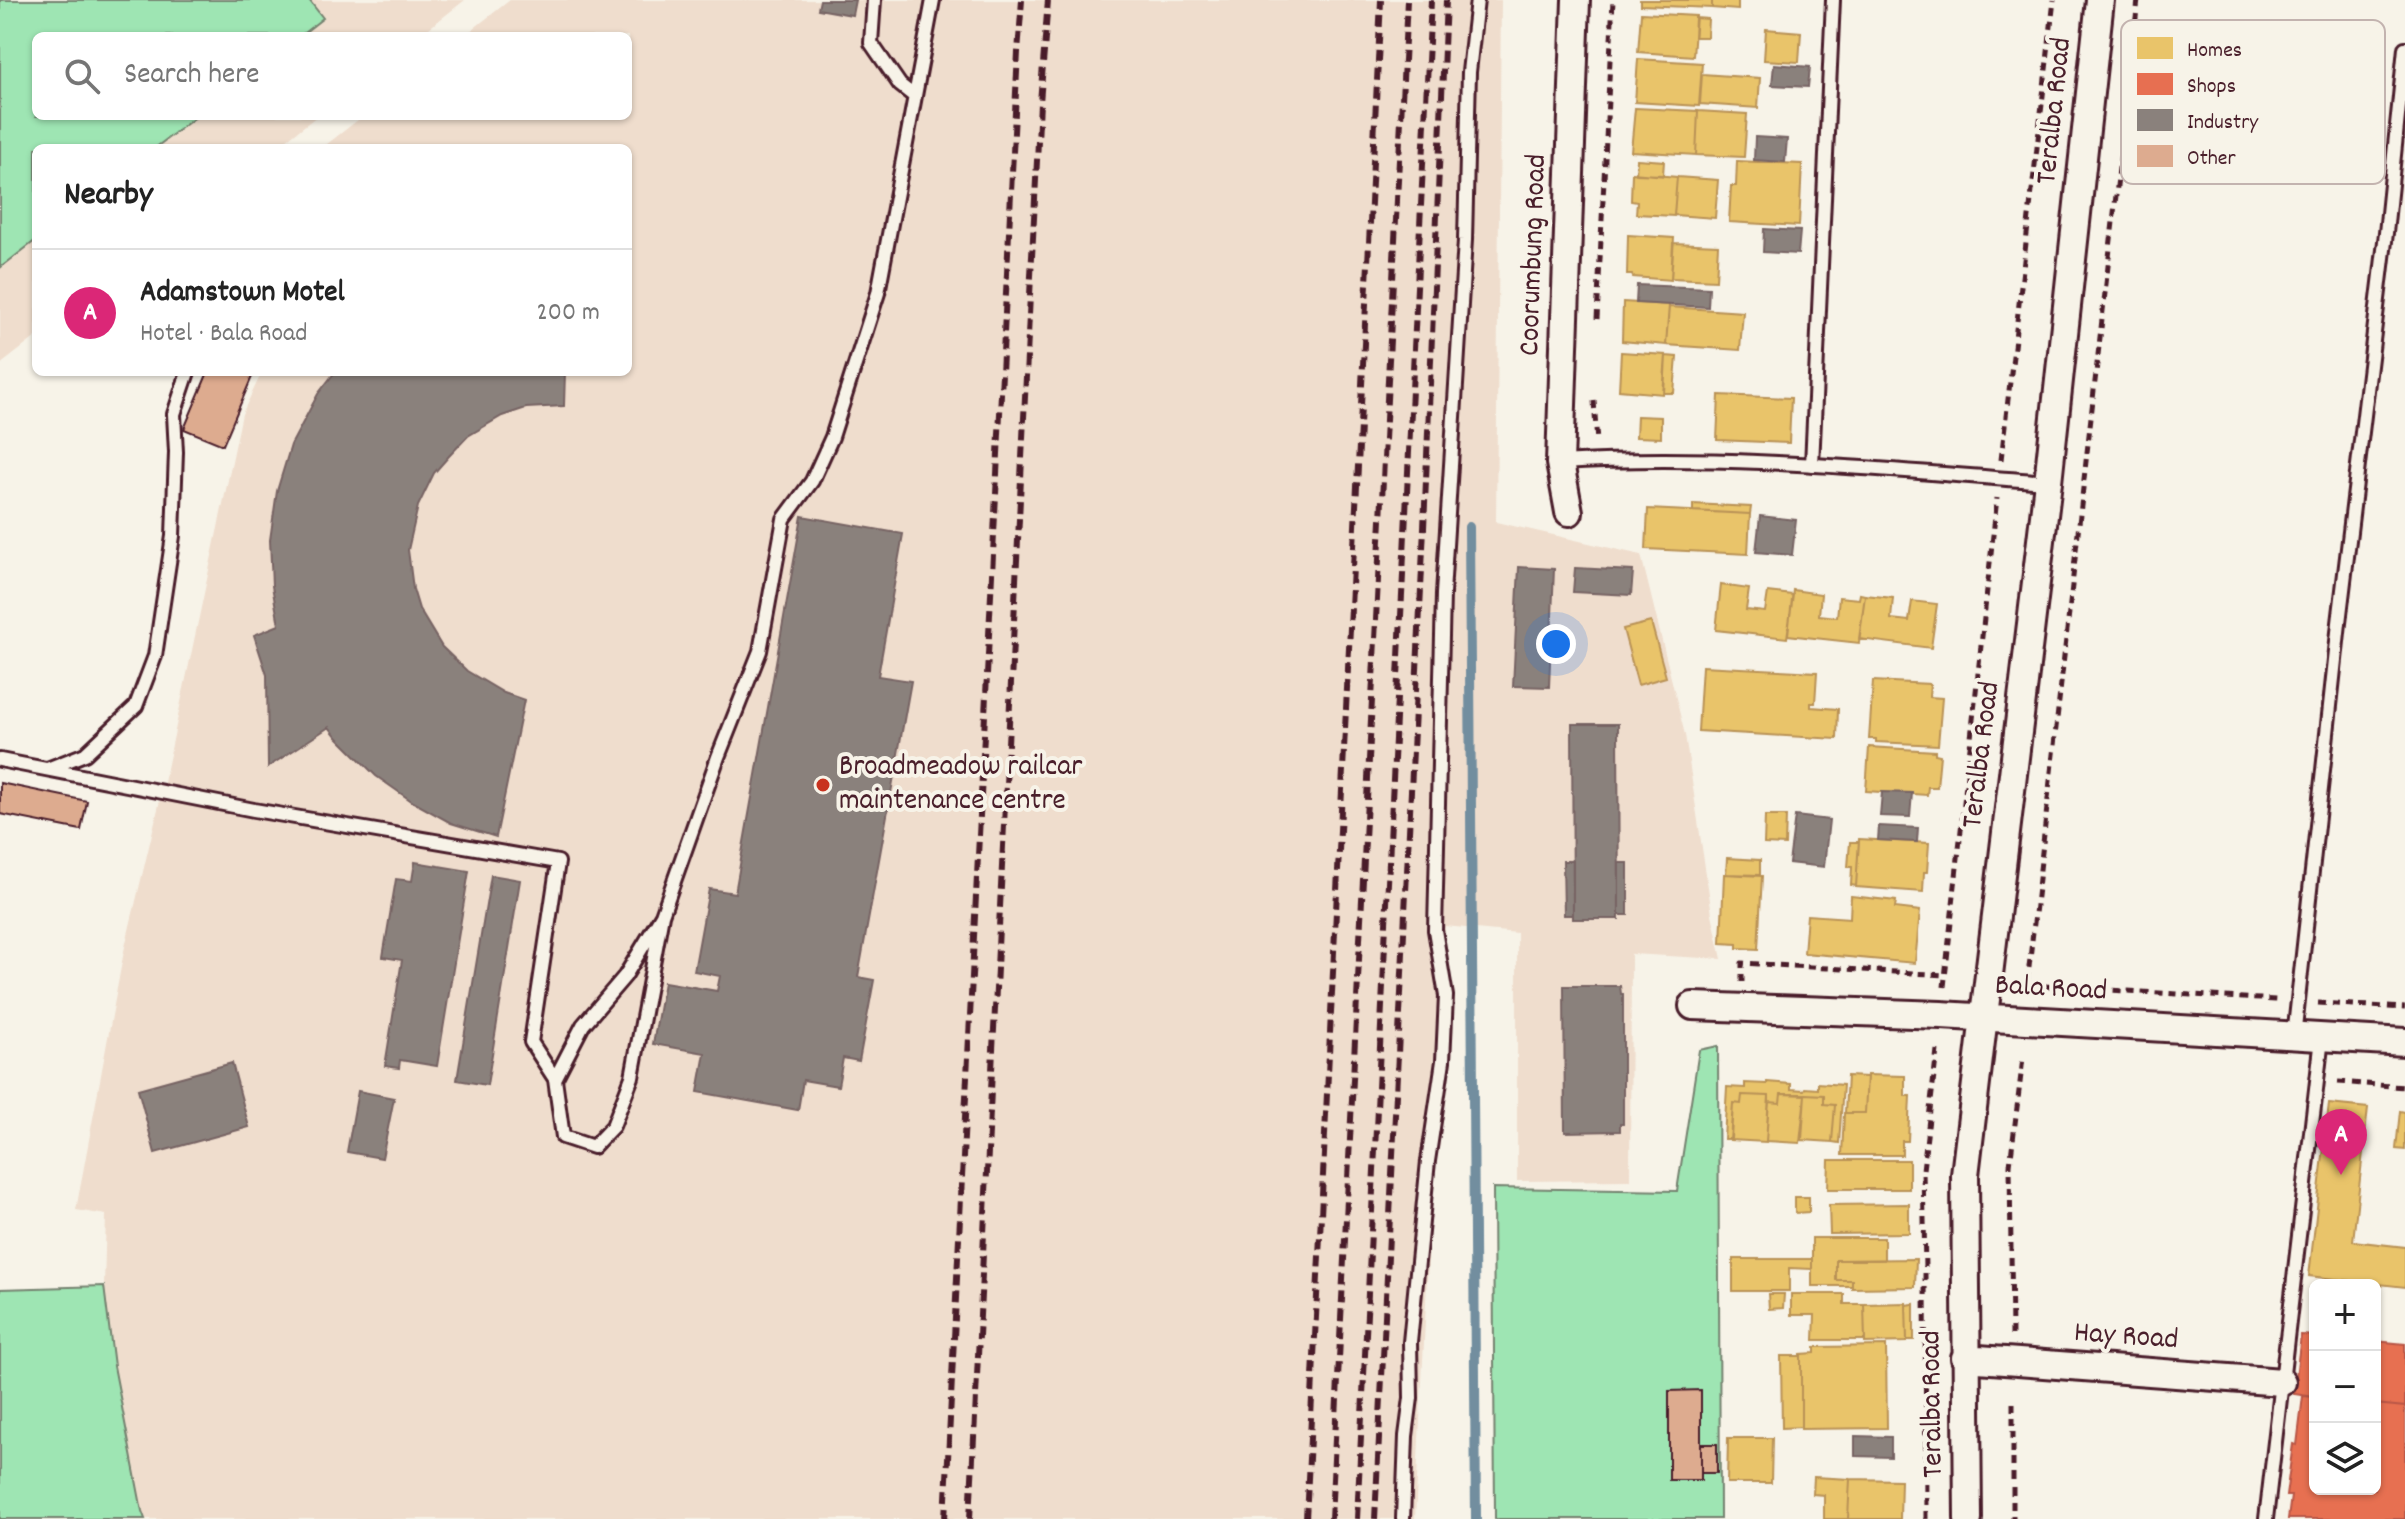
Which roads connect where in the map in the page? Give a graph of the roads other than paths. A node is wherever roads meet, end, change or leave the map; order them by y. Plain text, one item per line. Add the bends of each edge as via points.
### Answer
1 (874, 0) edge
2 (933, 0) edge
3 (1477, 0) edge
4 (1576, 0) edge
5 (1833, 0) edge
6 (2100, 0) edge
7 (2405, 48) edge
8 (914, 96) junction
9 (187, 376) edge
10 (1560, 463) junction
11 (1812, 465) junction
12 (2048, 482) junction
13 (1569, 512) dead end
14 (0, 760) edge
15 (47, 769) junction
16 (662, 915) junction
17 (1693, 1006) dead end
18 (1984, 1018) junction
19 (2294, 1037) junction
20 (2322, 1038) junction
21 (2405, 1042) edge
22 (555, 1079) junction
23 (1965, 1358) junction
24 (2282, 1382) junction
25 (1403, 1519) edge
26 (1968, 1519) edge
27 (2266, 1519) edge

1 - 8 lane via 871,43
2 - 8 lane
3 - 25 lane via 1443,594 1435,930 1446,996 1443,1061 1410,1342
4 - 10 street, Coorumbung Road
5 - 11 lane
6 - 12 street, Teralba Road
7 - 19 lane
8 - 16 lane via 878,293 832,437 812,481 784,519 760,651
9 - 15 lane via 174,414 173,536 155,656 136,706 85,754
10 - 11 lane via 1634,459
10 - 13 street, Coorumbung Road
11 - 12 lane
12 - 18 street, Teralba Road
14 - 15 lane
15 - 22 lane via 558,862 531,1042
16 - 22 lane via 625,976 583,1025
16 - 22 lane via 632,1077 613,1126 593,1147 563,1137
17 - 18 street, Bala Road
18 - 19 street, Bala Road
18 - 23 street, Teralba Road via 1965,1175
19 - 20 street, Bala Road
20 - 21 street, Bala Road
20 - 24 lane
23 - 24 street, Hay Road
23 - 26 street, Teralba Road
24 - 27 lane

